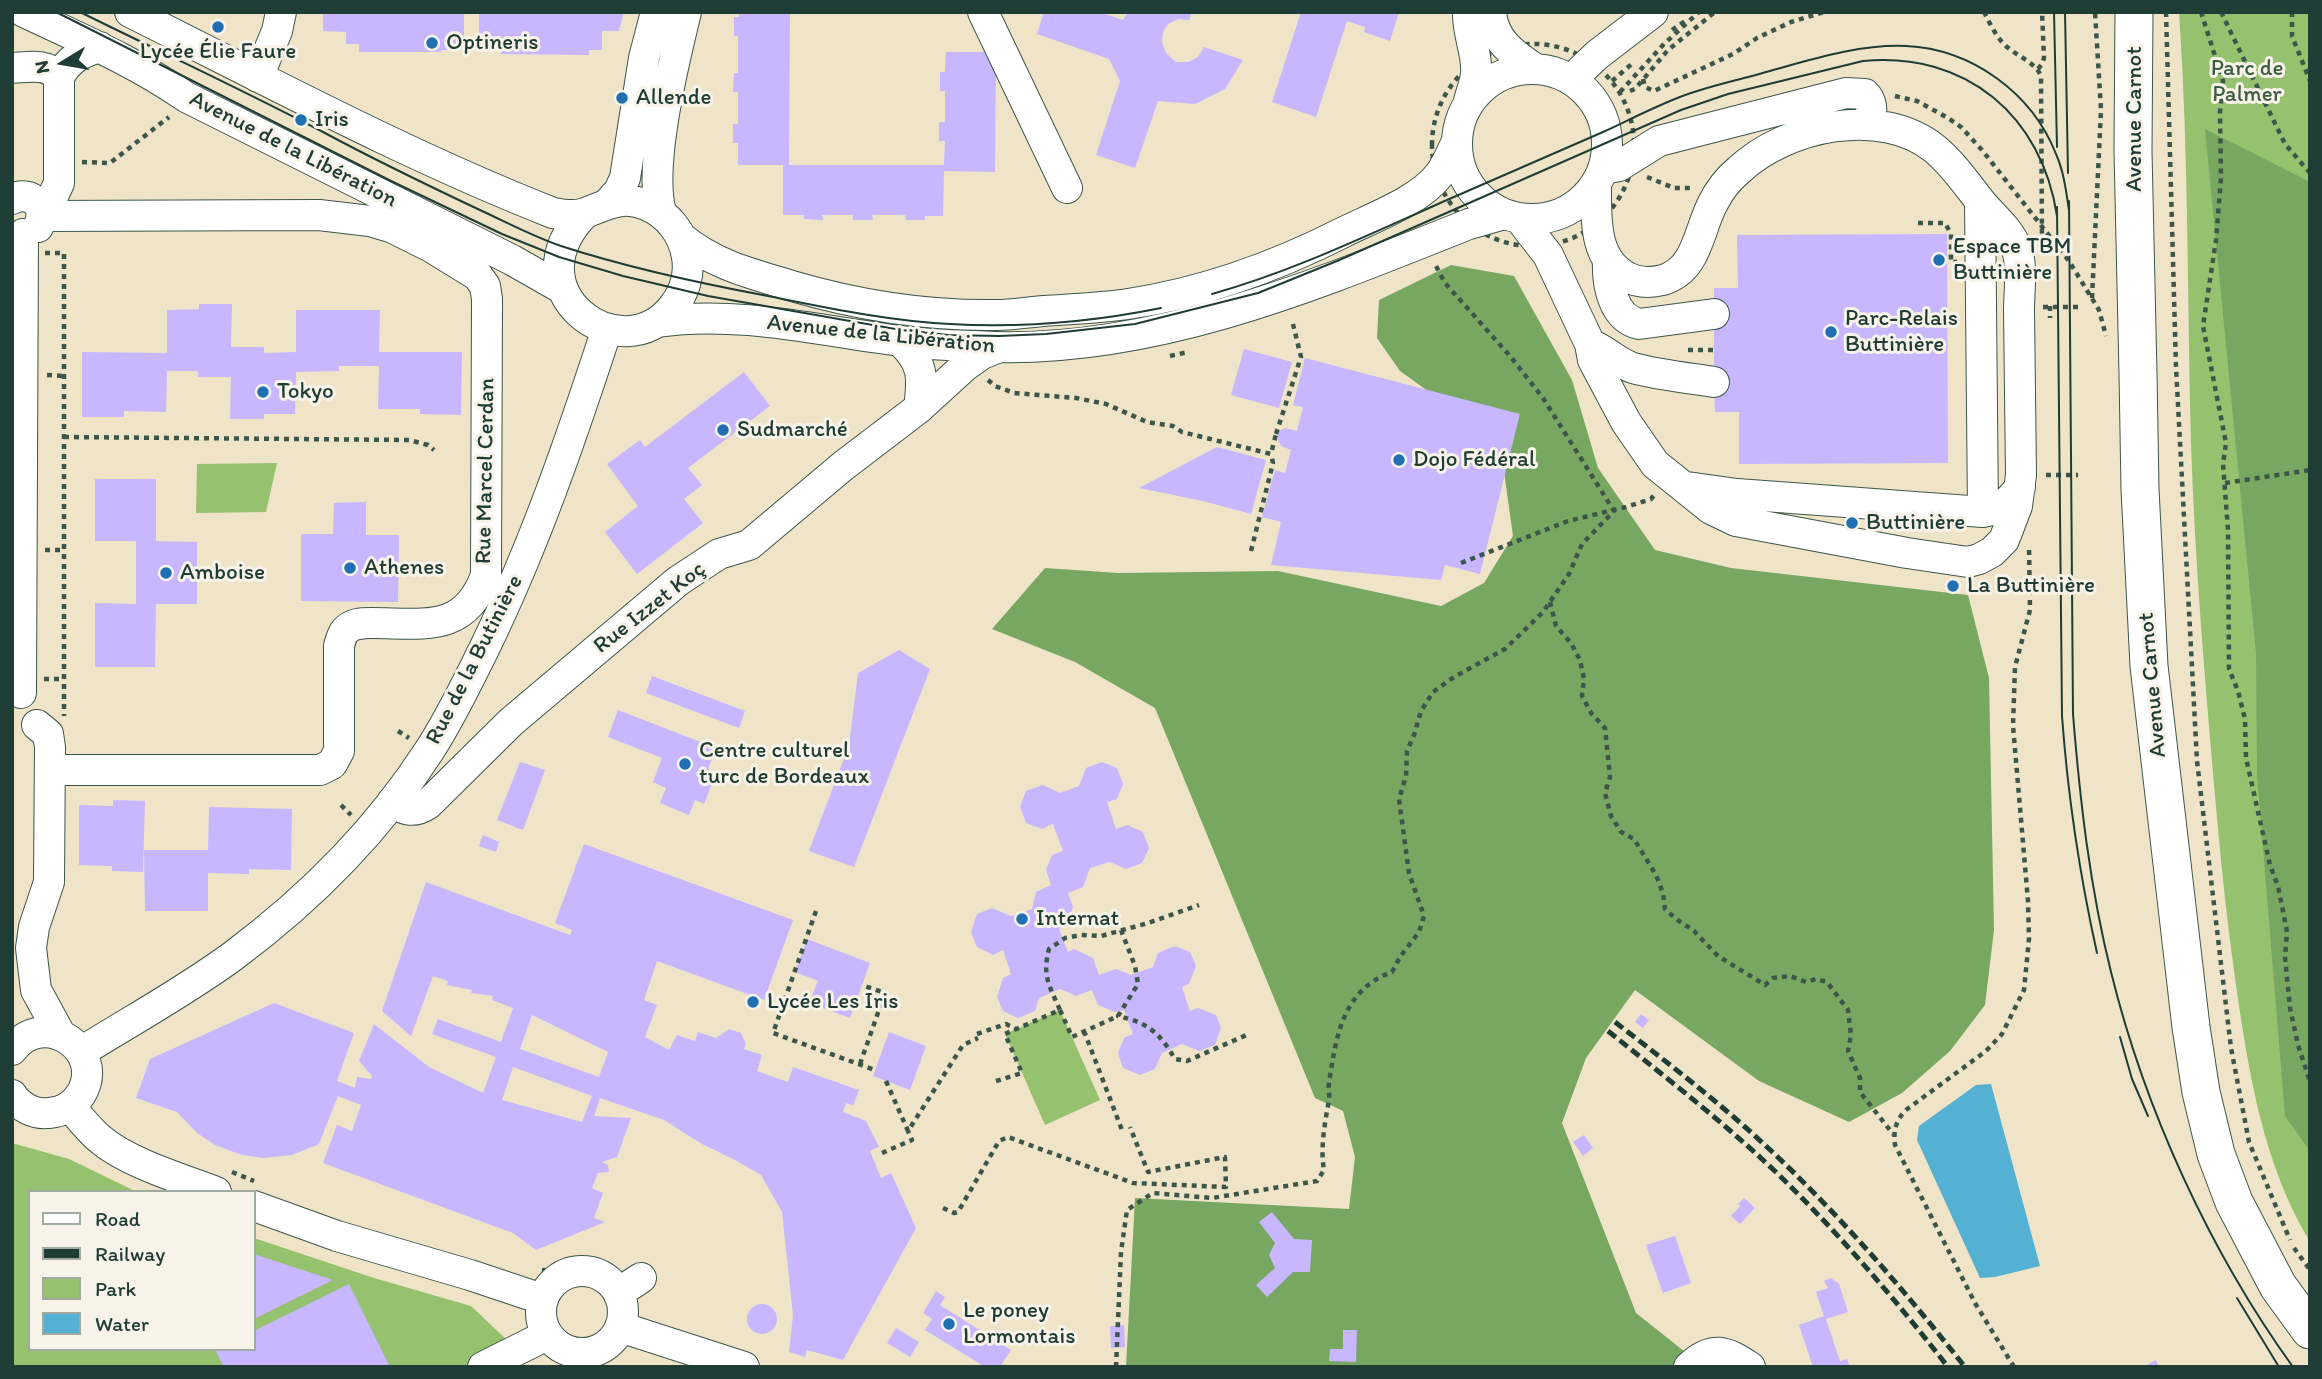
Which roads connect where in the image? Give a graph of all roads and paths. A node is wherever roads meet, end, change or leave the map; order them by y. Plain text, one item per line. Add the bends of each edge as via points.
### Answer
1 (24, 12) edge
2 (130, 12) edge
3 (281, 12) edge
4 (656, 12) edge
5 (685, 12) edge
6 (983, 12) edge
7 (1468, 12) edge
8 (1491, 12) edge
9 (1653, 12) edge
10 (1699, 12) edge
11 (1716, 12) edge
12 (1824, 12) edge
13 (1984, 12) edge
14 (2042, 12) edge
15 (2095, 12) edge
16 (2202, 12) edge
17 (2221, 12) edge
18 (2292, 12) edge
19 (2148, 14) edge
20 (100, 47) junction
21 (12, 68) edge
22 (1534, 68) junction
23 (2038, 69) junction
24 (59, 77) junction
25 (258, 77) junction
26 (1572, 79) junction
27 (1643, 79) junction
28 (1612, 81) dead end
29 (2310, 81) edge
30 (1630, 91) dead end
31 (1620, 92) junction
32 (1469, 101) junction
33 (170, 116) dead end
34 (1870, 125) junction
35 (1445, 151) junction
36 (59, 162) junction
37 (1636, 165) junction
38 (1424, 166) dead end
39 (2310, 173) edge
40 (1600, 178) junction
41 (1701, 183) dead end
42 (1067, 188) dead end
43 (12, 199) edge
44 (1980, 202) junction
45 (596, 208) junction
46 (661, 212) junction
47 (1512, 217) junction
48 (1918, 223) dead end
49 (28, 228) edge
50 (682, 238) junction
51 (2042, 241) dead end
52 (1608, 262) junction
53 (1962, 262) dead end
54 (1437, 265) dead end
55 (563, 289) junction
56 (2092, 299) dead end
57 (2050, 306) dead end
58 (1714, 314) dead end
59 (2050, 318) dead end
60 (1292, 320) dead end
61 (657, 322) junction
62 (607, 329) junction
63 (900, 341) junction
64 (1590, 344) junction
65 (998, 347) junction
66 (983, 378) dead end
67 (1714, 382) dead end
68 (919, 408) junction
69 (64, 437) junction
70 (434, 450) dead end
71 (1271, 454) junction
72 (2310, 470) edge
73 (1678, 482) junction
74 (2225, 483) junction
75 (2020, 488) junction
76 (1614, 510) junction
77 (1983, 512) junction
78 (2029, 544) dead end
79 (1251, 551) dead end
80 (1461, 563) dead end
81 (1550, 601) junction
82 (17, 694) edge
83 (38, 726) edge
84 (50, 770) junction
85 (392, 802) junction
86 (1199, 905) dead end
87 (816, 911) dead end
88 (1121, 930) junction
89 (862, 985) dead end
90 (1060, 1010) junction
91 (1118, 1016) junction
92 (12, 1022) edge
93 (1016, 1029) junction
94 (1084, 1031) junction
95 (1250, 1034) dead end
96 (70, 1043) junction
97 (12, 1048) edge
98 (860, 1064) junction
99 (875, 1070) dead end
100 (886, 1081) dead end
101 (996, 1081) dead end
102 (2310, 1082) edge
103 (12, 1095) edge
104 (70, 1106) junction
105 (1130, 1127) dead end
106 (1122, 1130) dead end
107 (908, 1131) junction
108 (1894, 1134) junction
109 (881, 1153) dead end
110 (211, 1190) edge
111 (256, 1207) edge
112 (943, 1208) dead end
113 (2310, 1270) edge
114 (2310, 1297) edge
115 (542, 1299) junction
116 (620, 1328) junction
117 (2310, 1330) edge
118 (547, 1335) junction
119 (578, 1360) edge
120 (1692, 1363) edge
121 (483, 1367) edge
122 (744, 1367) edge
123 (1116, 1367) edge
124 (1751, 1367) edge
125 (2014, 1367) edge

1 - 20 street, Avenue de la Libération
2 - 25 street
3 - 25 street
4 - 45 street via 625,178 619,191
5 - 46 street via 660,150 657,191
6 - 42 street
7 - 32 street via 1476,75
8 - 22 street via 1501,41
9 - 26 street
10 - 31 path
11 - 27 path via 1668,50
12 - 27 path via 1791,22 1654,92 1645,87
13 - 23 path via 2003,43
14 - 23 path via 2043,58
15 - 56 path via 2101,110
16 - 74 path via 2223,81 2216,240 2203,326 2226,443
17 - 39 path via 2285,144
18 - 29 path via 2292,36
19 - 113 path via 2176,367 2197,761 2231,1048 2249,1142 2292,1245
19 - 114 main road, Avenue Carnot via 2162,486 2171,659 2189,840 2222,1085 2235,1148 2250,1194
19 - 117 main road, Avenue Carnot via 2133,151 2140,489 2149,666 2168,845 2199,1079 2216,1154 2234,1202 2278,1286
20 - 24 street via 74,57
20 - 55 street, Avenue de la Libération via 157,76 186,97
21 - 24 street via 46,67
22 - 26 street
22 - 32 street via 1509,71 1486,83
23 - 51 path
24 - 36 street
25 - 45 street via 479,184 554,214 567,216
26 - 40 street via 1602,114 1607,143
27 - 30 path
28 - 31 path
31 - 37 path
32 - 35 street
33 - 36 path via 110,163
34 - 37 street via 1870,98 1846,93 1659,141
34 - 44 street via 1896,128 1935,149
34 - 52 street via 1801,135 1747,163 1722,188 1681,271 1647,283 1617,272
35 - 38 path
35 - 47 street via 1459,163 1480,198
35 - 50 street, Avenue de la Libération via 1438,176 1430,184 1329,239 1213,284 1105,307 998,316 855,301 744,272 699,252
36 - 49 street via 59,183 53,196
37 - 40 street via 1619,166
37 - 41 path via 1674,188
40 - 47 street via 1570,212 1554,218
40 - 52 street via 1599,234
43 - 49 street via 29,196 39,204
44 - 75 street via 2013,241 2018,257
44 - 77 street
45 - 46 street via 627,201
45 - 55 street via 570,228 561,246
46 - 50 street
47 - 64 street via 1534,234 1548,255
47 - 65 street, Avenue de la Libération via 1469,224 1261,303 1179,326 1096,341
48 - 53 path via 1945,223 1951,234 1951,262
49 - 69 path via 64,253
49 - 82 street
49 - 84 street, Rue Marcel Cerdan via 319,215 370,221 431,247 478,276 487,299 486,575 466,610 448,620 358,623 345,631 339,646 339,751 332,764 320,770
50 - 61 street via 688,258 687,279 678,301
52 - 58 street via 1607,280 1621,313 1631,322
54 - 76 path via 1444,283 1543,398
55 - 62 street via 588,320
57 - 59 path
60 - 71 path via 1301,357
61 - 62 street via 624,331
61 - 63 street, Avenue de la Libération via 736,320
62 - 85 street, Rue de la Butinière via 549,499 504,606 459,699
63 - 65 street, Avenue de la Libération
63 - 68 street via 918,362 922,384
64 - 67 street via 1633,368
64 - 73 street via 1593,360 1626,422 1648,456
65 - 68 street, Rue Izzet Koç via 965,366
66 - 71 path via 1014,393 1105,404 1147,422
68 - 85 street, Rue Izzet Koç via 749,545 719,554 678,581 511,722 428,804 411,810
69 - 70 path via 409,440
69 - 83 path
71 - 79 path via 1273,463
72 - 74 path
73 - 75 street via 1736,521 1968,562 1992,552 2004,540
73 - 76 path via 1651,499
73 - 77 street via 1737,494
74 - 102 path via 2229,670 2245,719 2246,758 2283,911 2290,1008
75 - 77 street via 1997,510
76 - 80 path via 1567,521
76 - 81 path via 1582,544
78 - 108 path via 2029,610 2015,667 2013,726 2028,901 2024,990 2002,1034 1906,1110 1898,1118
81 - 108 path via 1556,626 1580,660 1582,696 1605,728 1610,776 1605,793 1611,816 1622,832 1634,839 1656,875 1665,909 1718,956 1765,985 1773,978 1790,976 1827,982 1848,1010 1851,1035 1847,1051 1860,1078 1860,1092
81 - 123 path via 1505,649 1433,692 1421,711 1407,751 1399,799 1409,873 1424,916 1419,932 1392,972 1374,978 1359,991 1346,1013 1328,1087 1325,1170 1317,1181 1212,1198 1153,1193 1127,1210
82 - 83 street via 37,701 41,713
83 - 84 street via 48,734
84 - 96 street via 49,881 31,948 36,990
85 - 96 street, Rue de la Butinière via 335,866 234,956 178,995
86 - 88 path
87 - 98 path via 773,1032
88 - 90 path via 1065,938 1049,949 1044,966
88 - 91 path via 1138,984
89 - 98 path via 885,993
90 - 93 path
90 - 94 path via 1072,1037
91 - 94 path
91 - 95 path via 1143,1022 1163,1039 1175,1059 1187,1061
92 - 97 street
93 - 101 path via 1005,1034 1022,1073
93 - 107 path via 1006,1024 963,1045
94 - 106 path
96 - 97 street via 48,1032 26,1037
96 - 104 street via 86,1063 84,1087
98 - 99 path
100 - 107 path
103 - 104 street via 35,1112
104 - 110 street via 112,1148
105 - 112 path via 1148,1172 1225,1157 1226,1187 1133,1184 1008,1137 999,1141 958,1212
107 - 109 path via 912,1140
108 - 125 path via 1975,1303
111 - 115 street
115 - 116 street via 558,1278 580,1270 630,1286
115 - 118 street
116 - 119 street via 604,1347
116 - 122 street
118 - 119 street
118 - 121 street
120 - 124 street via 1712,1352 1729,1354

